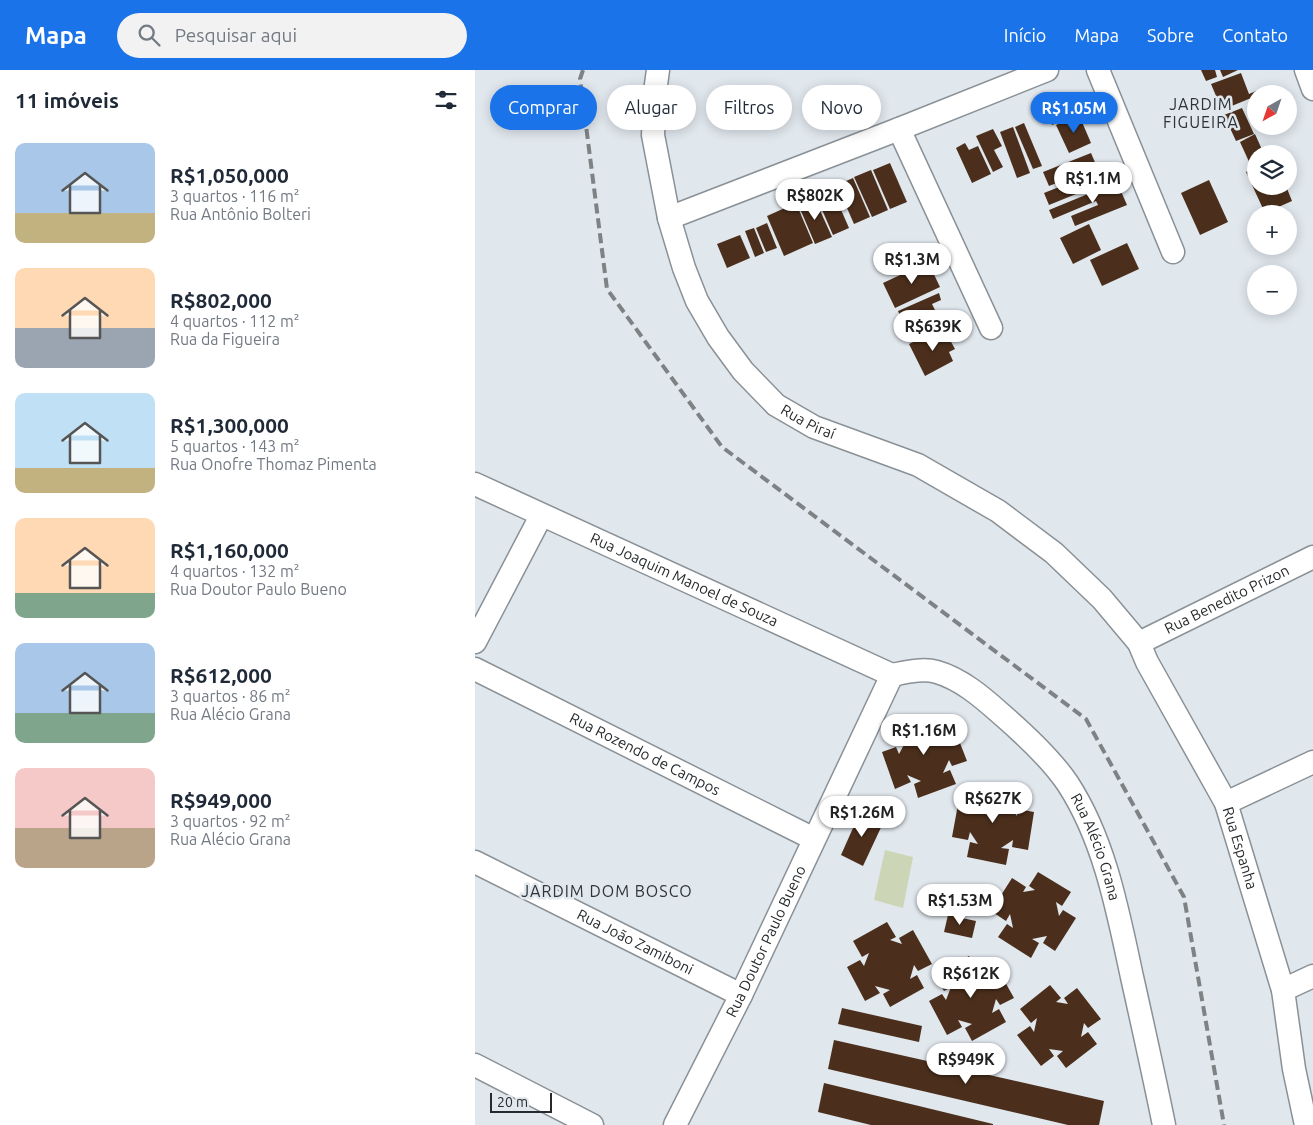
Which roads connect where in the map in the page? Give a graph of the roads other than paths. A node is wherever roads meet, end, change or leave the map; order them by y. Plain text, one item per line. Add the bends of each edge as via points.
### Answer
1 (658, 70) edge
2 (1047, 70) edge
3 (1098, 70) edge
4 (1305, 70) edge
5 (1313, 89) edge
6 (899, 129) junction
7 (669, 218) junction
8 (1173, 252) dead end
9 (991, 328) dead end
10 (475, 484) edge
11 (541, 516) junction
12 (1313, 557) edge
13 (475, 642) edge
14 (1139, 643) junction
15 (475, 669) edge
16 (892, 675) junction
17 (1313, 762) edge
18 (1226, 803) junction
19 (814, 839) junction
20 (475, 862) edge
21 (1313, 976) edge
22 (1283, 990) junction
23 (741, 995) junction
24 (475, 1064) edge
25 (592, 1125) edge
26 (675, 1125) edge
27 (1164, 1125) edge
28 (1306, 1125) edge

1 - 7 street, Rua Piraí via 653,135
2 - 6 street
3 - 8 street
4 - 5 street
6 - 7 street
6 - 9 street
7 - 14 street, Rua Piraí via 697,301 743,370 776,405 814,427 918,465 998,511 1054,554 1102,600
10 - 11 street, Rua Joaquim Manoel de Souza
11 - 13 street
11 - 16 street, Rua Joaquim Manoel de Souza
12 - 14 street, Rua Benedito Prizon
14 - 18 street, Rua Espanha
15 - 19 street, Rua Rozendo de Campos
16 - 19 street, Rua Doutor Paulo Bueno
16 - 27 street, Rua Alécio Grana via 917,670 937,672 960,683 1011,722 1067,783 1083,811 1106,869
17 - 18 street
18 - 22 street, Rua Espanha
19 - 23 street, Rua Doutor Paulo Bueno
20 - 23 street, Rua João Zamiboni
21 - 22 street
22 - 28 street, Rua Espanha
23 - 26 street, Rua Doutor Paulo Bueno
24 - 25 street

